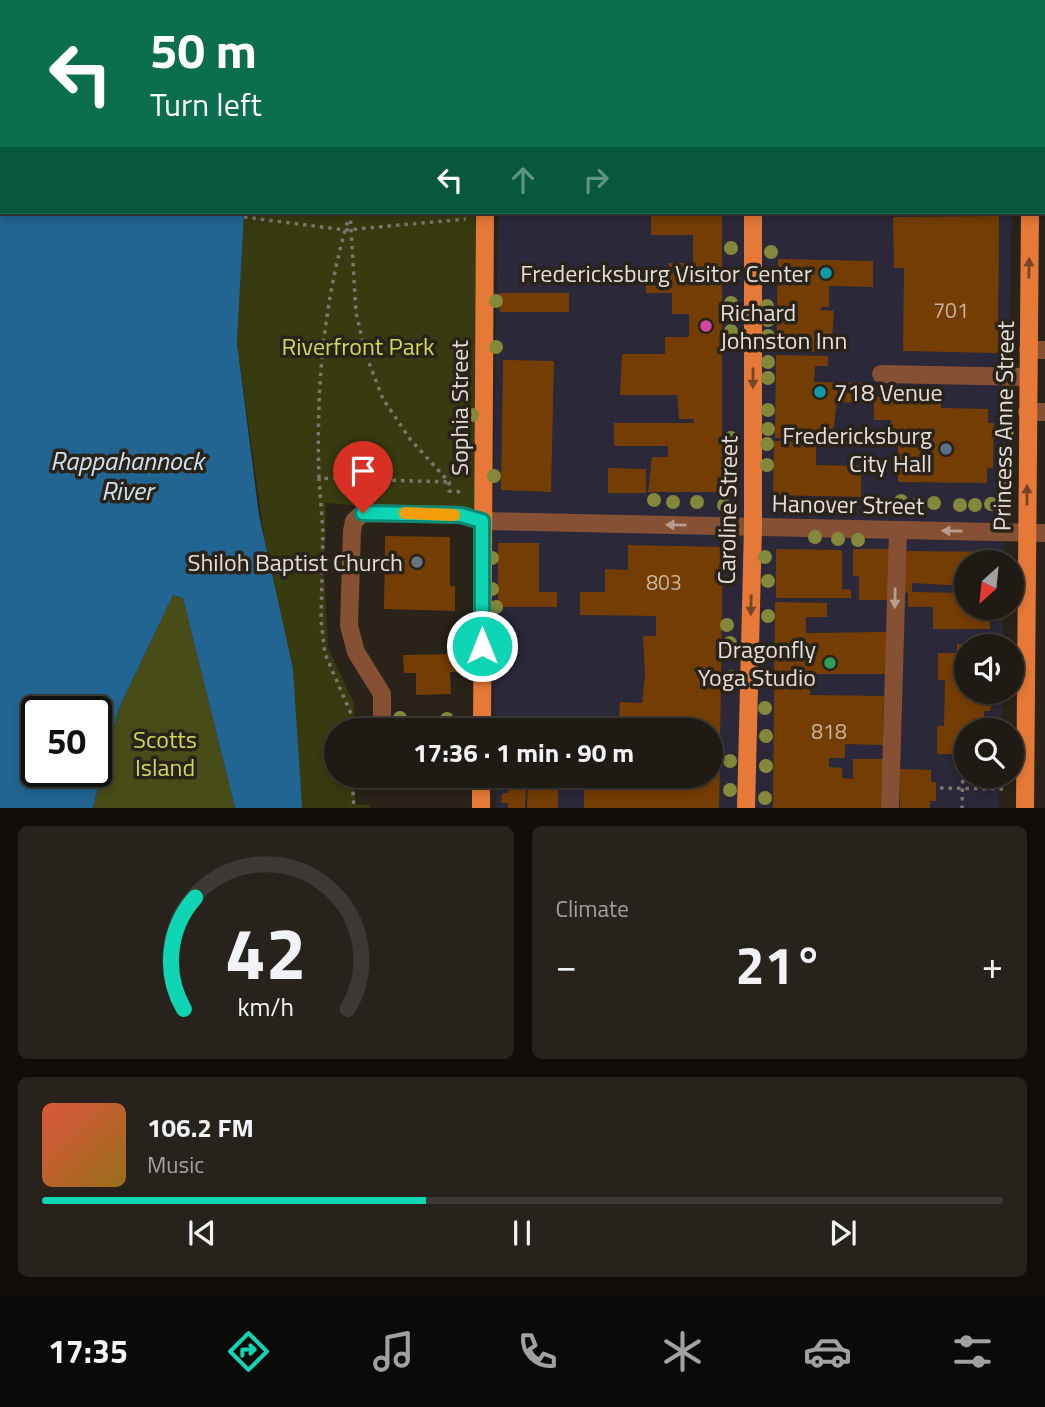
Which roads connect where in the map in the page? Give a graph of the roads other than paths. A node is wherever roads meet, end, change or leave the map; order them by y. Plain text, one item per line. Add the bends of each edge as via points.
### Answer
1 (485, 214) edge
2 (752, 214) edge
3 (1030, 214) edge
4 (1036, 350) edge
5 (881, 374) dead end
6 (1028, 377) junction
7 (1036, 412) edge
8 (482, 521) junction
9 (753, 526) junction
10 (898, 530) junction
11 (1027, 533) junction
12 (1045, 533) edge
13 (382, 718) edge
14 (482, 718) edge
15 (481, 788) edge
16 (481, 808) edge
17 (746, 808) edge
18 (890, 808) edge
19 (1025, 808) edge

1 - 8 main road, Sophia Street
2 -> 9 main road, Caroline Street
4 -> 3 main road, Princess Anne Street
4 - 6 main road, Princess Anne Street
5 - 6 street
6 - 7 main road, Princess Anne Street
11 -> 7 main road, Princess Anne Street
9 -> 8 street, Hanover Street
8 - 13 street, Hanover Street via 461,515 372,512 358,515 354,521 349,626 356,652 382,694
8 - 14 main road, Sophia Street
9 - 10 street, Hanover Street
9 -> 17 main road, Caroline Street
11 -> 10 street, Hanover Street
10 -> 18 street
11 - 12 street, Hanover Street
11 - 19 main road, Princess Anne Street
15 - 16 main road

